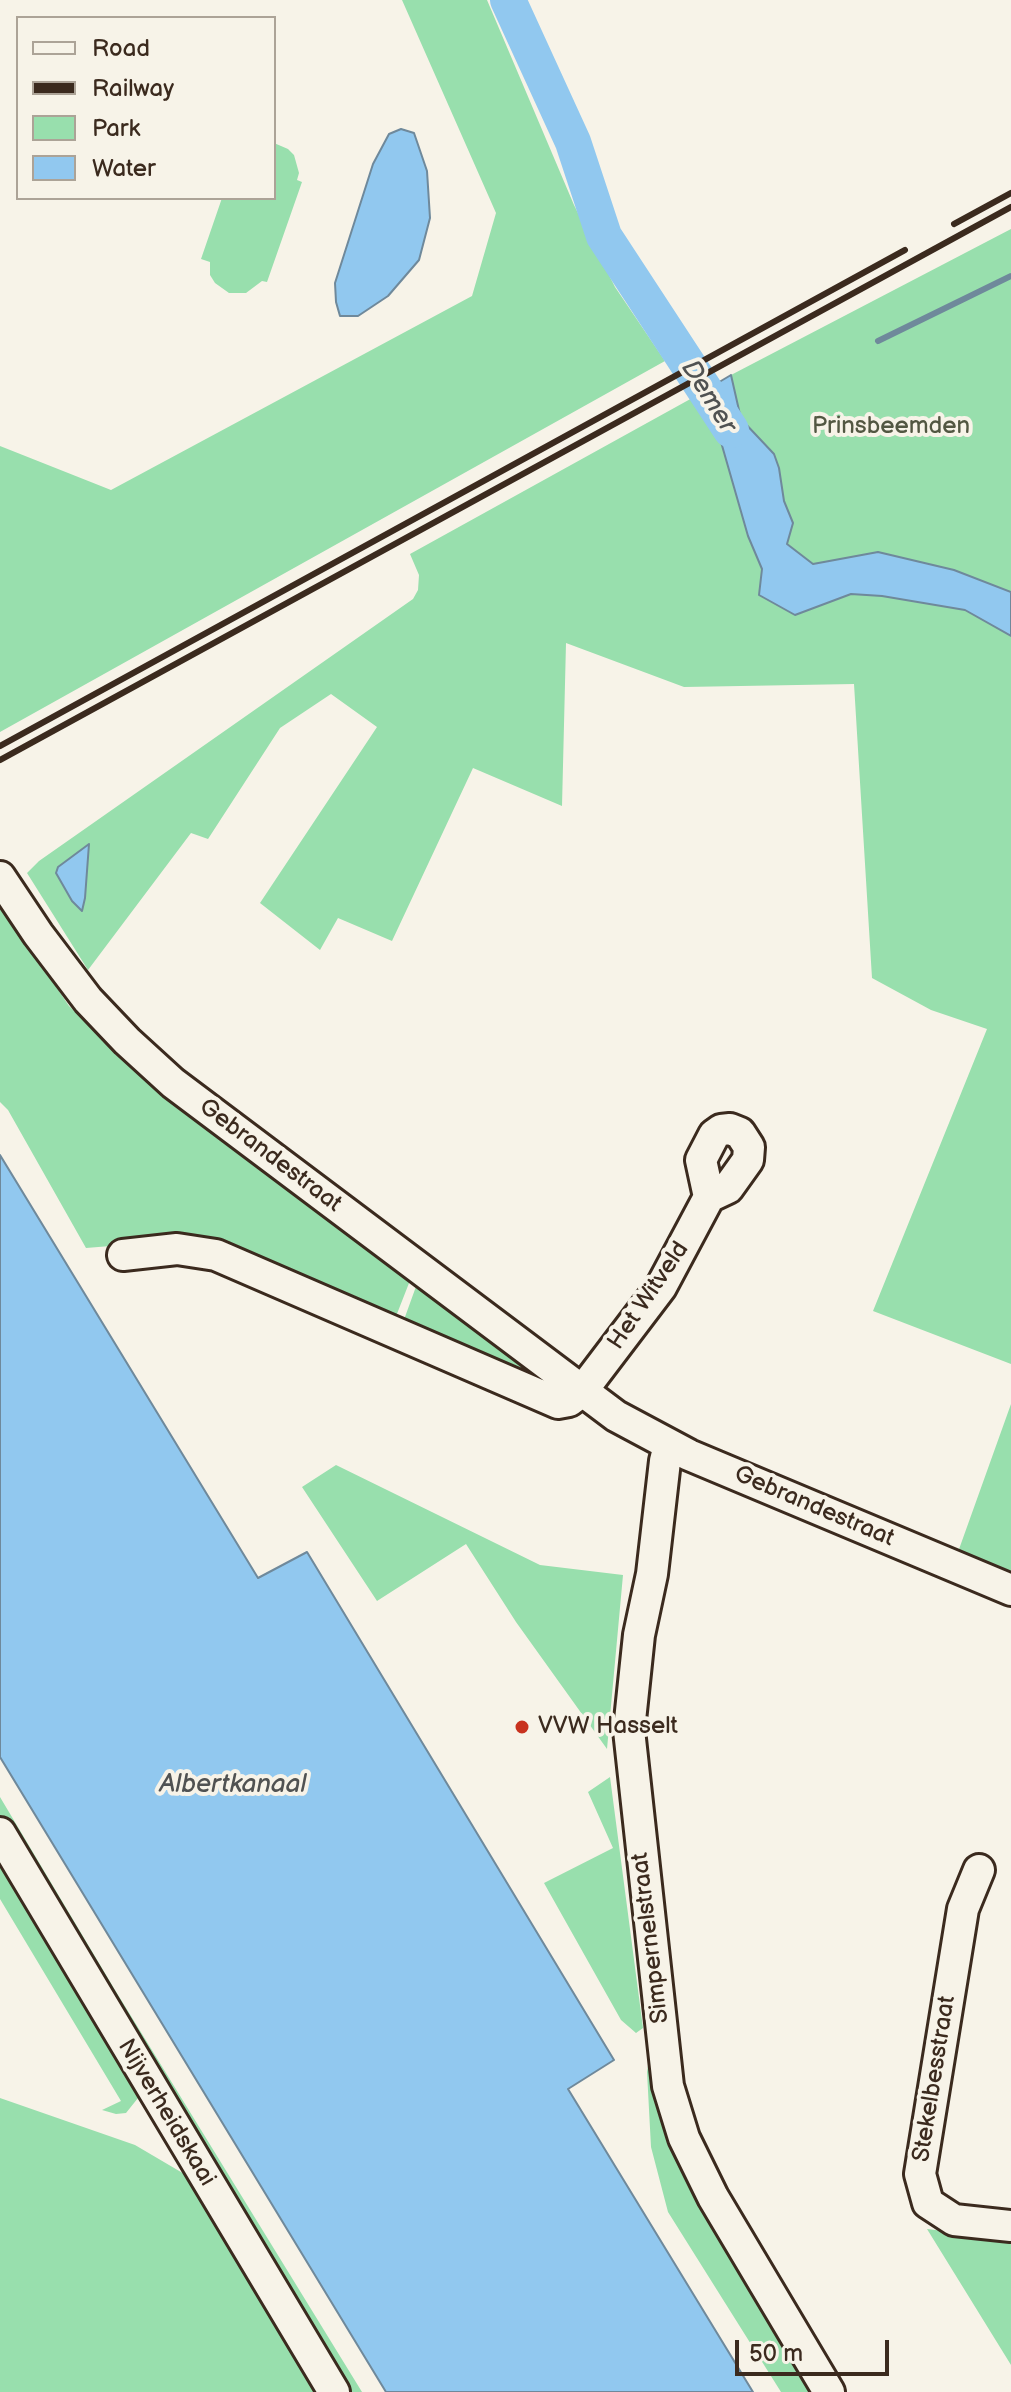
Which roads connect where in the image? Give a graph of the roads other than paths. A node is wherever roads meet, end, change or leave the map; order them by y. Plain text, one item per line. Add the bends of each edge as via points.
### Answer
1 (0, 877) edge
2 (709, 1197) dead end
3 (123, 1255) dead end
4 (582, 1391) junction
5 (669, 1445) junction
6 (1011, 1590) edge
7 (0, 1833) edge
8 (979, 1870) dead end
9 (1011, 2226) edge
10 (334, 2392) edge
11 (829, 2392) edge

1 - 4 street, Gebrandestraat via 88,1000 173,1083
2 - 4 street, Het Witveld via 661,1287
3 - 4 street via 177,1249 216,1255 558,1403
4 - 5 street, Gebrandestraat
5 - 6 street, Gebrandestraat
5 - 11 street, Simpernelstraat via 629,1730 668,2086 684,2138 713,2197
7 - 10 street, Nijverheidskaai
8 - 9 street, Stekelbesstraat via 963,1909 920,2174 928,2203 954,2220

